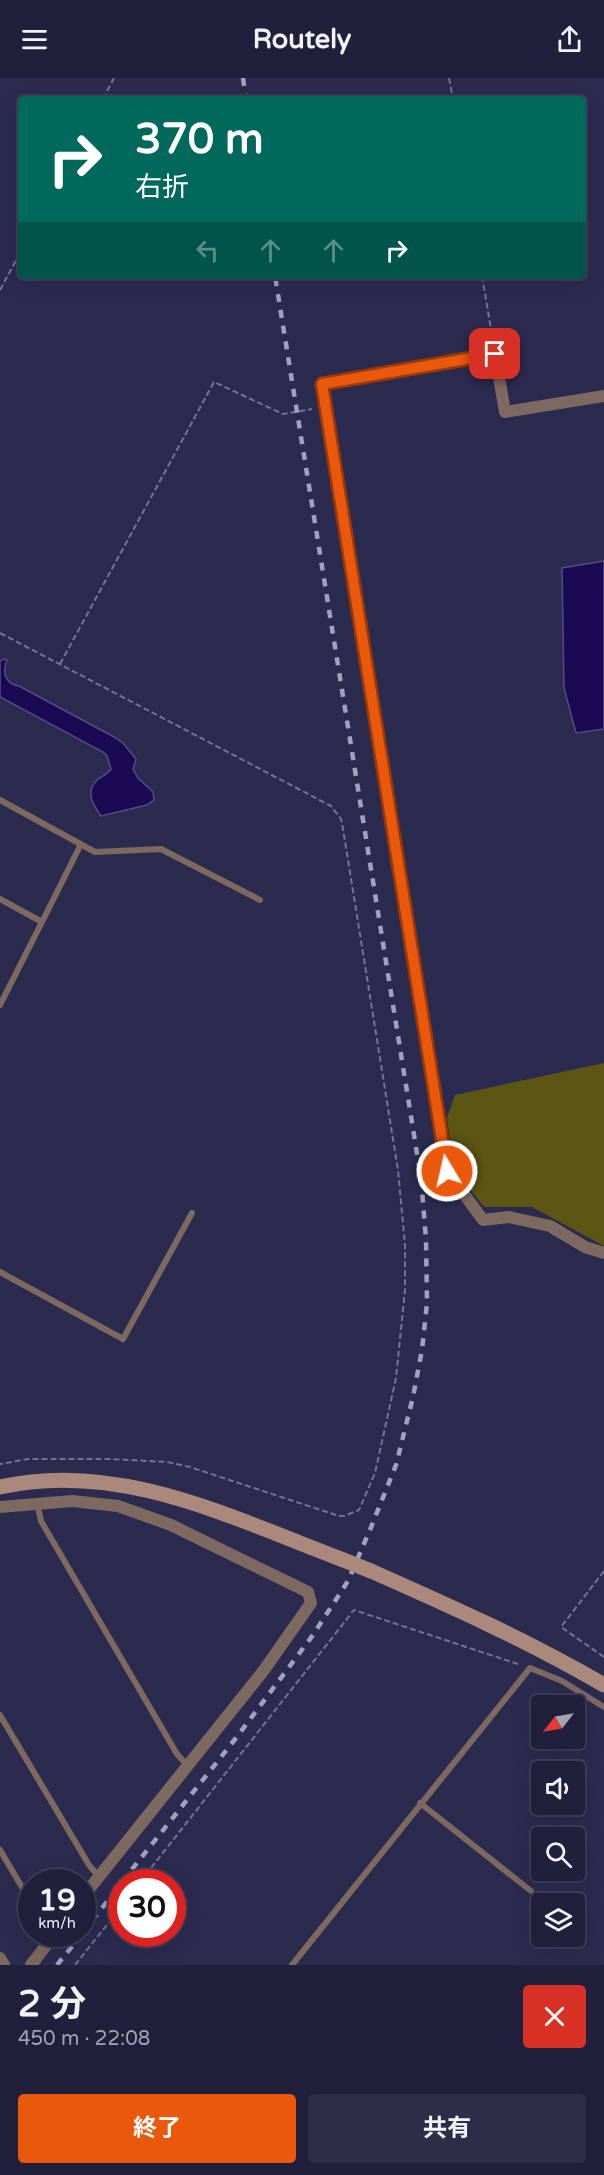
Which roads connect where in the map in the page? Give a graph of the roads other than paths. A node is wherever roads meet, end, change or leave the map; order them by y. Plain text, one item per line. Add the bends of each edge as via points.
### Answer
1 (604, 396) edge
2 (0, 800) edge
3 (81, 844) junction
4 (0, 899) edge
5 (260, 900) dead end
6 (42, 922) junction
7 (0, 1005) edge
8 (192, 1213) dead end
9 (604, 1253) edge
10 (0, 1272) edge
11 (0, 1487) edge
12 (37, 1503) junction
13 (0, 1507) edge
14 (604, 1685) edge
15 (604, 1707) edge
16 (0, 1715) edge
17 (188, 1766) junction
18 (420, 1803) junction
19 (0, 1851) edge
20 (99, 1877) junction
21 (18, 1881) edge
22 (96, 1881) edge
23 (531, 1891) dead end
24 (45, 1947) edge
25 (0, 1958) edge
26 (4, 1965) edge
27 (31, 1965) edge
28 (292, 1965) edge

1 - 9 street via 505,412 495,354 322,384 447,1171 483,1220 509,1216 550,1226 585,1247
2 - 3 lane
3 - 5 lane via 95,852 162,849
3 - 6 lane
4 - 6 lane
6 - 7 lane
8 - 10 lane via 123,1339
11 - 14 street, bridge via 77,1479 112,1482 168,1495 371,1571 495,1627
12 - 13 street
12 - 17 lane via 41,1521 76,1584 177,1754
12 - 17 street via 96,1503 143,1514 308,1592 311,1603
15 - 18 lane via 562,1680 530,1668
16 - 20 lane
17 - 20 street
18 - 23 lane
18 - 28 lane
19 - 21 lane
20 - 22 street
24 - 27 street
25 - 26 street

